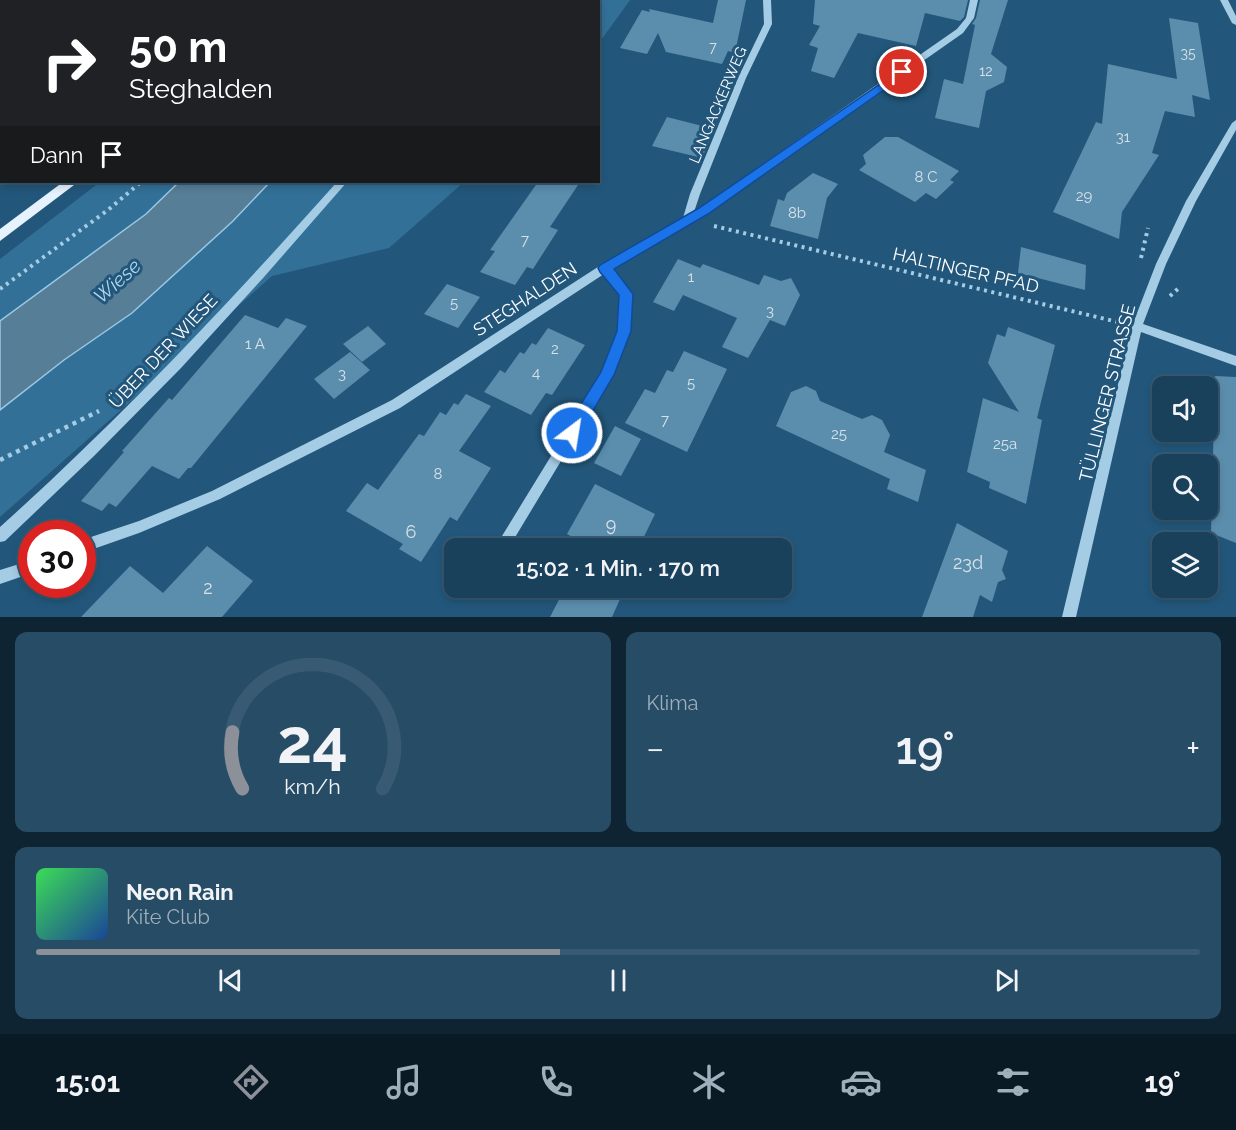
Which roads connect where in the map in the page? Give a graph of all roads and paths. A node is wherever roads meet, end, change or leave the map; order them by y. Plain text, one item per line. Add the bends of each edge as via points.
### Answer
1 (766, 0) edge
2 (974, 0) edge
3 (1224, 0) edge
4 (1236, 23) edge
5 (1236, 123) edge
6 (70, 183) edge
7 (140, 183) edge
8 (341, 183) edge
9 (687, 220) junction
10 (0, 236) edge
11 (605, 268) junction
12 (0, 289) edge
13 (1137, 326) junction
14 (1236, 361) edge
15 (101, 410) dead end
16 (0, 460) edge
17 (0, 536) edge
18 (508, 538) edge
19 (96, 543) edge
20 (18, 571) edge
21 (0, 577) edge
22 (1070, 617) edge

1 - 9 street, LANGACKERWEG via 768,24 694,194
2 - 9 street, STEGHALDEN via 970,18 960,31
3 - 4 street
5 - 13 street, TÜLLINGER STRASSE via 1191,201
6 - 10 main road
7 - 12 path
8 - 17 street, ÜBER DER WIESE via 162,381 58,485
9 - 11 street, STEGHALDEN
9 - 13 path, HALTINGER PFAD
11 - 18 street via 626,294 624,331 607,375
11 - 19 street, STEGHALDEN via 396,404 216,495
13 - 14 street
13 - 22 street, TÜLLINGER STRASSE
15 - 16 path
20 - 21 street

